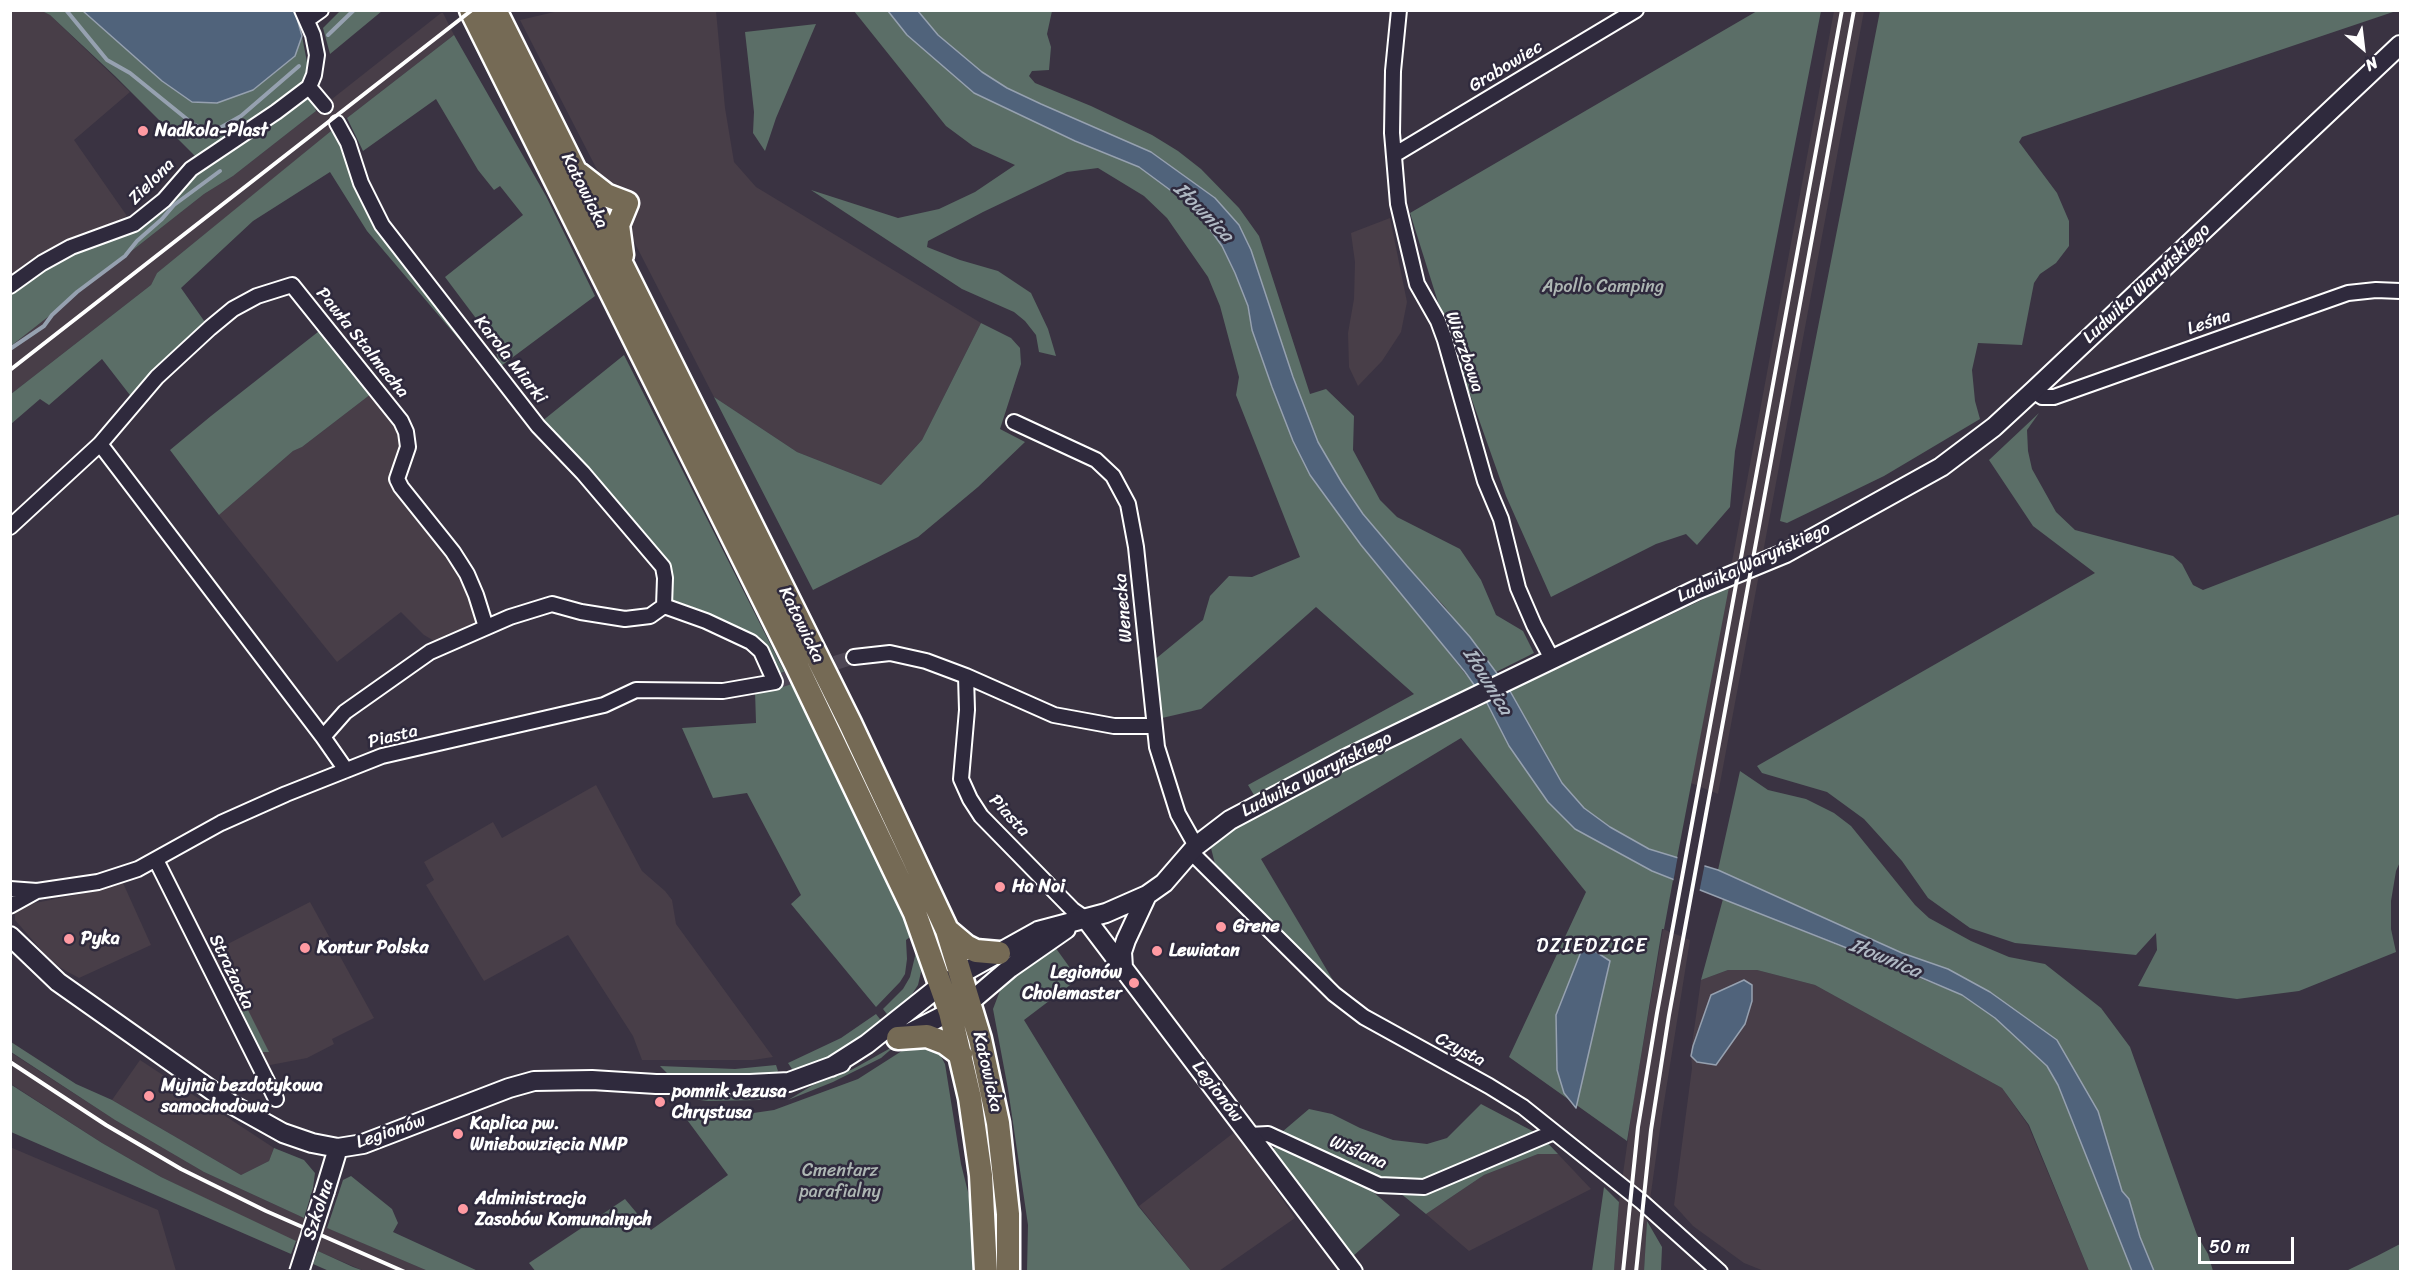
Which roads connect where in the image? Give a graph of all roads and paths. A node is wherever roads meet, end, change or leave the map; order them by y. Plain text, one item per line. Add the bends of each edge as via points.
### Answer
1 (321, 10) edge
2 (471, 10) edge
3 (495, 10) edge
4 (1399, 10) edge
5 (1636, 10) edge
6 (304, 15) edge
7 (2400, 45) edge
8 (309, 87) junction
9 (325, 106) dead end
10 (337, 123) dead end
11 (1394, 155) junction
12 (573, 170) junction
13 (627, 277) junction
14 (10, 286) edge
15 (2400, 291) edge
16 (2034, 391) junction
17 (1014, 422) dead end
18 (100, 444) junction
19 (10, 527) edge
20 (663, 606) junction
21 (486, 627) junction
22 (854, 657) tunnel mouth
23 (1552, 659) junction
24 (966, 676) junction
25 (1154, 726) junction
26 (323, 737) junction
27 (346, 770) junction
28 (1193, 849) junction
29 (156, 860) junction
30 (10, 889) edge
31 (38, 891) junction
32 (1148, 895) junction
33 (10, 906) edge
34 (1082, 920) junction
35 (947, 930) junction
36 (10, 936) edge
37 (999, 953) junction
38 (1123, 967) junction
39 (962, 974) junction
40 (941, 985) junction
41 (970, 1002) junction
42 (950, 1012) junction
43 (898, 1038) junction
44 (961, 1055) junction
45 (831, 1067) junction
46 (276, 1099) dead end
47 (1554, 1132) junction
48 (1249, 1135) junction
49 (338, 1148) junction
50 (299, 1272) edge
51 (986, 1272) edge
52 (1008, 1272) edge
53 (1353, 1272) edge
54 (1720, 1272) edge

1 - 6 street
2 - 40 main road, Katowicka via 801,674 915,913
3 - 12 main road, Katowicka
4 - 11 street, Wierzbowa via 1393,71
5 - 11 street, Grabowiec
6 - 8 street via 317,55
7 - 16 street, Ludwika Waryńskiego
8 - 9 street
8 - 14 street, Zielona via 190,169 164,200 134,224 71,248
10 - 20 street, Karola Miarki via 382,225 538,426 663,567
11 - 23 street, Wierzbowa via 1398,204 1417,284 1445,340 1485,481 1501,519 1518,588
12 - 13 main road, Katowicka
12 - 13 main road via 606,195 627,203 618,225
13 - 35 main road, Katowicka via 859,742
15 - 16 street, Leśna via 2348,293 2054,397 2042,397
16 - 23 street, Ludwika Waryńskiego via 1941,467 1882,501 1786,553 1710,584
17 - 25 street, Wenecka via 1096,460 1113,476 1128,504
18 - 19 street, Pawła Stalmacha
18 - 21 street, Pawła Stalmacha via 157,377 210,328 256,296 292,285 401,421 408,447 397,479 467,574
18 - 26 street
20 - 21 street via 650,616 625,619 552,604
20 - 27 street, Piasta via 751,642 761,651 775,682 723,691 636,690 604,705 382,756
21 - 26 street via 430,652 345,712
22 - 24 street via 891,653
23 - 28 street, Ludwika Waryńskiego via 1342,760 1230,820
24 - 25 street via 1054,715 1114,726
24 - 34 street, Piasta via 962,779 970,799 981,816
25 - 28 street, Wenecka via 1162,767
26 - 27 street
27 - 29 street, Piasta via 221,823
28 - 32 street, Ludwika Waryńskiego via 1164,883
28 - 47 street, Czysta via 1304,966 1356,1011 1489,1086
29 - 31 street, Piasta via 99,882
29 - 46 street, Strażacka
30 - 31 street, Piasta
31 - 33 street, Piasta
32 - 34 street, Ludwika Waryńskiego
32 - 38 street via 1126,940
34 - 37 street, Legionów via 1038,931
34 - 38 street, Legionów
34 - 41 street, Legionów via 1010,968
35 - 37 main road via 976,951
35 - 39 main road, Katowicka
36 - 49 street, Legionów via 58,982 255,1120 312,1143
37 - 39 street, Legionów
38 - 48 street, Legionów
39 - 40 street, Legionów
39 - 41 main road, Katowicka
40 - 42 main road, Katowicka
40 - 45 street, Legionów via 874,1039
41 - 42 street, Legionów
41 - 52 main road, Katowicka via 999,1132 1008,1214
42 - 43 street, Legionów
42 - 44 main road, Katowicka
43 - 44 main road via 927,1036
43 - 45 street, Legionów
44 - 51 main road, Katowicka via 980,1165
45 - 49 street, Legionów via 789,1082 750,1084 534,1081 363,1144
47 - 48 street, Wiślana via 1425,1187 1379,1185 1268,1134
47 - 54 street, Czysta via 1642,1202
48 - 53 street, Legionów
49 - 50 street, Szkolna, bridge

